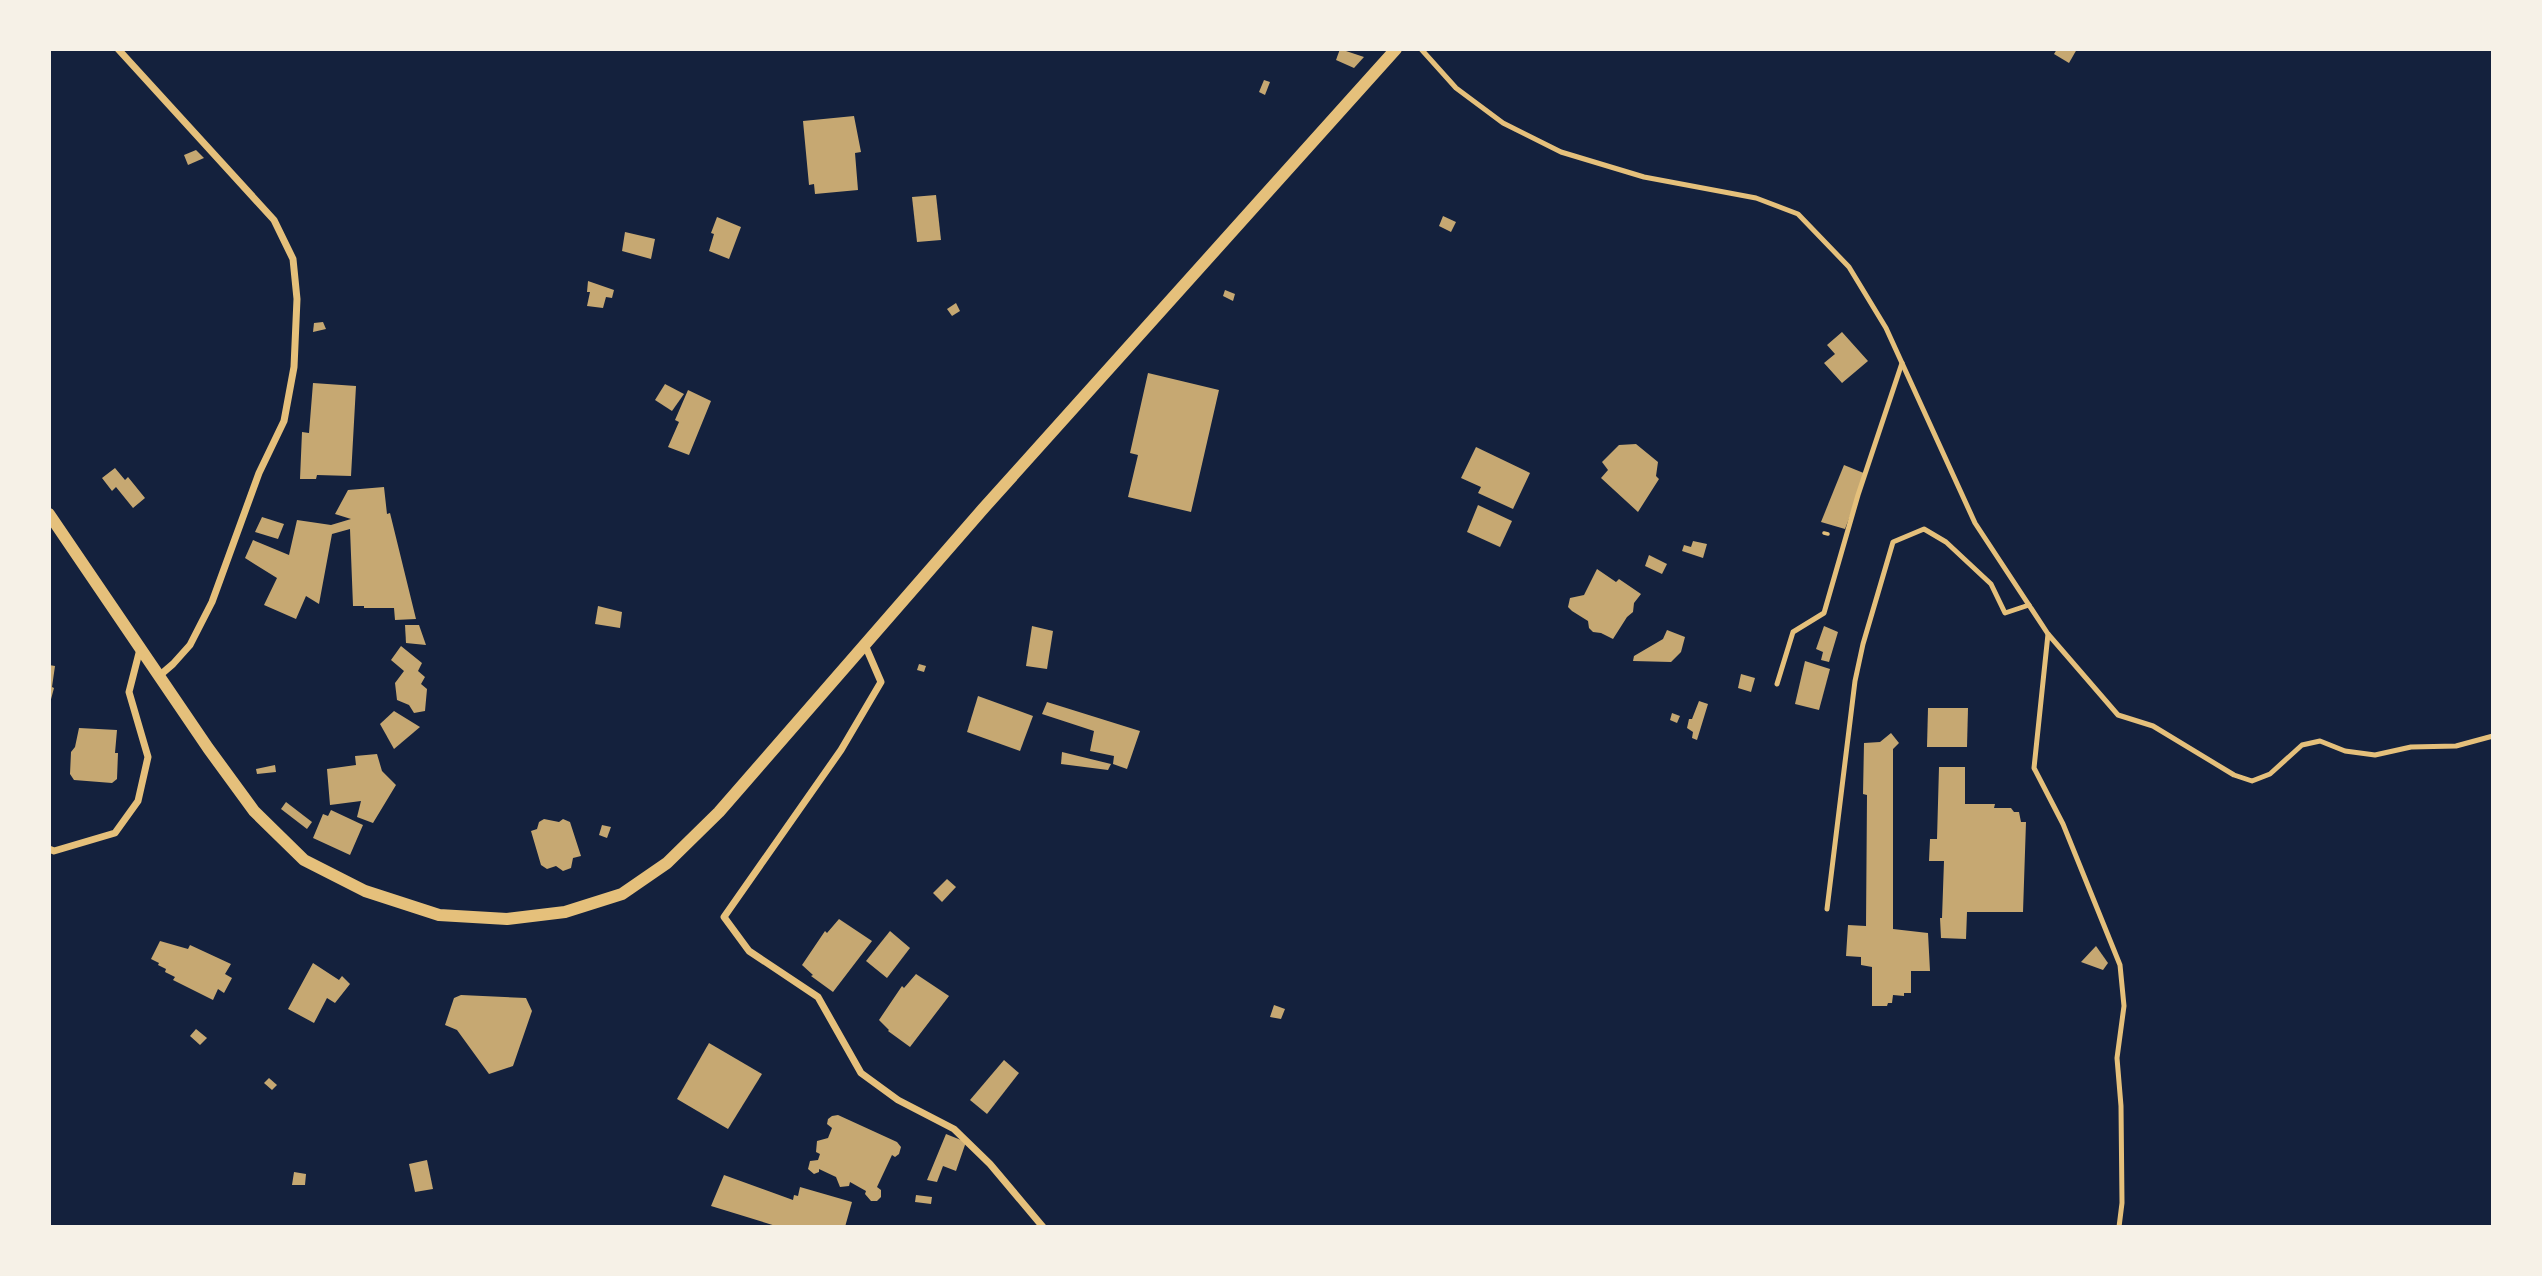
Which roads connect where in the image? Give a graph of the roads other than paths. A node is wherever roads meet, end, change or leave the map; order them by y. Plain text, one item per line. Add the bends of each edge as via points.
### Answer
1 (118, 49) edge
2 (1396, 49) edge
3 (1421, 49) edge
4 (1902, 363) junction
5 (49, 514) edge
6 (2029, 605) junction
7 (2048, 634) junction
8 (864, 645) junction
9 (140, 649) junction
10 (159, 676) junction
11 (1777, 684) dead end
12 (2493, 736) edge
13 (49, 849) edge
14 (1827, 909) dead end
15 (1043, 1227) edge
16 (2119, 1227) edge

1 - 10 street via 274,220 293,259 297,299 295,367 284,421 259,473 212,602 190,645
2 - 8 street
3 - 4 lane via 1455,88 1503,123 1561,152 1644,177 1756,198 1798,214 1849,268
4 - 6 lane via 1975,523
4 - 11 lane via 1824,613 1793,632
5 - 9 street
6 - 7 lane
6 - 14 lane via 2005,613 1991,584 1946,542 1924,529 1893,542 1855,681
7 - 12 lane via 2118,715 2153,726 2252,781 2270,774 2302,745 2320,741 2345,751 2375,755 2411,747 2456,746
7 - 16 lane via 2034,768 2063,824 2120,965 2124,1006 2117,1058
8 - 10 street via 719,812 667,863 622,894 565,912 507,919 439,915 365,891 304,860 254,811
8 - 15 street via 881,682 841,750 724,917 749,951 818,997 861,1073 898,1100 954,1129
9 - 10 street
9 - 13 street via 129,692 148,757 138,801 115,833

